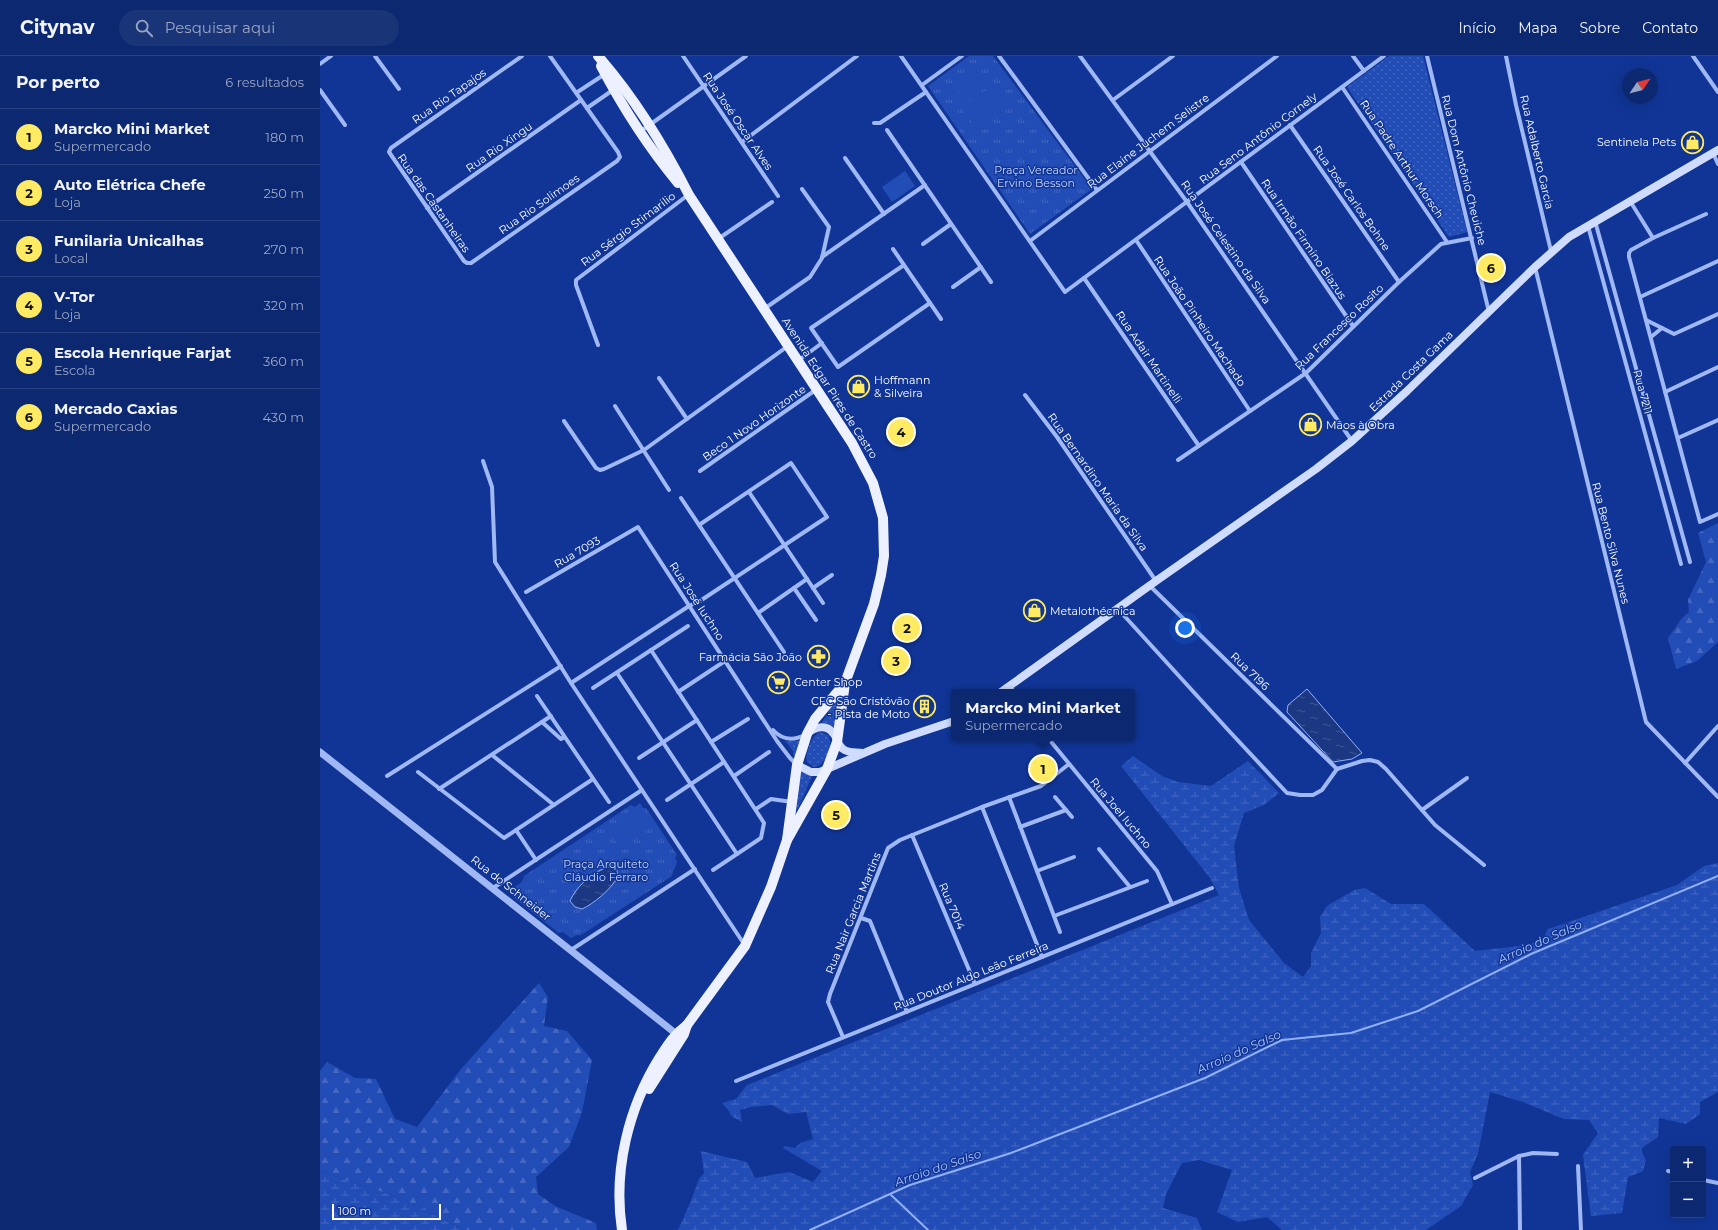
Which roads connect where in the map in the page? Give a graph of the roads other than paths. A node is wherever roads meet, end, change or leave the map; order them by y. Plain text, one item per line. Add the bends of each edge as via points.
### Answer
1 (331, 56) edge
2 (375, 56) edge
3 (522, 56) edge
4 (550, 56) edge
5 (597, 56) edge
6 (683, 56) edge
7 (746, 56) edge
8 (857, 56) edge
9 (901, 56) edge
10 (962, 56) edge
11 (999, 56) edge
12 (1080, 56) edge
13 (1173, 56) edge
14 (1277, 56) edge
15 (1353, 56) edge
16 (1384, 56) edge
17 (1427, 56) edge
18 (1506, 56) edge
19 (1694, 56) edge
20 (320, 64) edge
21 (1364, 70) junction
22 (605, 74) junction
23 (922, 85) junction
24 (704, 87) junction
25 (1342, 87) junction
26 (320, 90) edge
27 (399, 90) dead end
28 (614, 90) junction
29 (926, 92) junction
30 (1718, 92) edge
31 (576, 93) junction
32 (581, 100) junction
33 (1113, 100) junction
34 (587, 108) junction
35 (874, 123) dead end
36 (345, 125) dead end
37 (1290, 125) junction
38 (645, 128) junction
39 (887, 130) dead end
40 (742, 142) junction
41 (1150, 151) junction
42 (1715, 151) edge
43 (389, 152) joint
44 (845, 158) dead end
45 (1241, 162) junction
46 (1718, 164) edge
47 (925, 185) junction
48 (802, 188) dead end
49 (1097, 190) junction
50 (688, 195) junction
51 (778, 196) dead end
52 (1630, 201) junction
53 (772, 202) dead end
54 (1187, 202) junction
55 (427, 208) junction
56 (884, 214) junction
57 (1706, 214) dead end
58 (1591, 223) junction
59 (951, 224) junction
60 (1472, 238) junction
61 (1653, 238) junction
62 (718, 240) junction
63 (1030, 240) junction
64 (1136, 240) junction
65 (1447, 242) junction
66 (923, 244) dead end
67 (893, 249) dead end
68 (1551, 251) junction
69 (822, 258) junction
70 (1718, 261) edge
71 (467, 263) joint
72 (904, 265) junction
73 (981, 267) junction
74 (1535, 267) junction
75 (1084, 278) junction
76 (991, 282) dead end
77 (1399, 282) junction
78 (953, 287) dead end
79 (1640, 297) junction
80 (930, 303) junction
81 (764, 309) junction
82 (1489, 312) junction
83 (1718, 314) edge
84 (941, 319) dead end
85 (1646, 320) junction
86 (1353, 326) junction
87 (1662, 328) junction
88 (1650, 337) junction
89 (822, 343) junction
90 (598, 345) dead end
91 (789, 346) junction
92 (798, 360) junction
93 (1718, 367) edge
94 (1306, 374) junction
95 (659, 378) dead end
96 (817, 389) junction
97 (1665, 392) junction
98 (1025, 395) dead end
99 (615, 406) dead end
100 (1250, 411) junction
101 (687, 419) junction
102 (1718, 420) edge
103 (564, 421) dead end
104 (1678, 438) junction
105 (1352, 441) junction
106 (1199, 446) junction
107 (644, 450) junction
108 (1178, 460) dead end
109 (483, 461) dead end
110 (700, 471) dead end
111 (669, 490) dead end
112 (749, 492) junction
113 (681, 498) dead end
114 (1718, 514) edge
115 (699, 525) junction
116 (638, 526) joint
117 (784, 545) junction
118 (1690, 562) dead end
119 (1682, 564) dead end
120 (832, 575) dead end
121 (734, 578) junction
122 (807, 579) junction
123 (1153, 583) junction
124 (794, 588) junction
125 (813, 588) junction
126 (526, 592) dead end
127 (823, 603) dead end
128 (689, 606) junction
129 (1118, 608) junction
130 (758, 613) junction
131 (816, 620) dead end
132 (688, 626) dead end
133 (651, 650) junction
134 (784, 652) dead end
135 (725, 661) junction
136 (561, 666) junction
137 (617, 673) junction
138 (571, 683) junction
139 (845, 683) junction
140 (593, 688) dead end
141 (1012, 689) edge
142 (678, 692) junction
143 (537, 696) dead end
144 (551, 716) junction
145 (748, 719) dead end
146 (697, 720) junction
147 (542, 722) junction
148 (951, 722) edge
149 (769, 726) junction
150 (1718, 726) edge
151 (807, 734) junction
152 (564, 737) junction
153 (1050, 741) edge
154 (712, 742) junction
155 (837, 742) junction
156 (663, 743) junction
157 (320, 752) edge
158 (769, 752) dead end
159 (863, 753) junction
160 (492, 754) junction
161 (639, 758) dead end
162 (724, 762) junction
163 (1685, 763) junction
164 (797, 764) junction
165 (1069, 764) junction
166 (826, 769) junction
167 (1337, 769) junction
168 (418, 772) dead end
169 (387, 776) dead end
170 (734, 776) junction
171 (1467, 778) dead end
172 (594, 779) junction
173 (690, 784) junction
174 (439, 789) junction
175 (642, 790) junction
176 (1008, 797) junction
177 (1055, 797) dead end
178 (1718, 797) edge
179 (666, 800) dead end
180 (609, 802) dead end
181 (793, 802) junction
182 (554, 805) junction
183 (982, 807) junction
184 (756, 809) junction
185 (1066, 810) junction
186 (1422, 810) junction
187 (1072, 818) dead end
188 (1020, 828) junction
189 (516, 830) junction
190 (912, 835) junction
191 (787, 840) junction
192 (1099, 850) dead end
193 (737, 854) junction
194 (1074, 857) dead end
195 (536, 860) junction
196 (1484, 865) dead end
197 (695, 869) junction
198 (713, 870) dead end
199 (1037, 871) junction
200 (1147, 881) dead end
201 (1130, 887) junction
202 (493, 888) junction
203 (1212, 888) dead end
204 (1172, 904) junction
205 (1054, 916) junction
206 (861, 918) junction
207 (1060, 932) dead end
208 (745, 946) junction
209 (571, 950) junction
210 (1042, 957) junction
211 (975, 984) junction
212 (907, 1012) junction
213 (687, 1025) junction
214 (675, 1033) junction
215 (843, 1038) junction
216 (675, 1048) junction
217 (736, 1081) dead end
218 (636, 1106) junction
219 (1556, 1154) dead end
220 (1519, 1156) junction
221 (1578, 1166) dead end
222 (1475, 1178) dead end
223 (1706, 1181) edge
224 (1718, 1183) edge
225 (622, 1230) edge
226 (1520, 1230) edge
227 (1581, 1230) edge

1 - 20 street
2 - 27 street
3 - 43 street, Rua Rio Tapajos via 391,148
4 - 31 street
5 - 22 main road, Avenida Edgar Pires de Castro
5 - 38 main road, Avenida Edgar Pires de Castro via 622,84
6 - 24 street, Rua José Oscar Alves
7 - 24 street
8 - 40 street
9 - 23 street
10 - 23 street
11 - 49 street
12 - 33 street, Rua José Celestino da Silva
13 - 33 street
14 - 41 street, Rua Elaine Juchem Selistre
15 - 21 street
16 - 21 street, Rua Seno Antônio Cornely
17 - 60 street, Rua Dom Antônio Cheuiche
18 - 68 street, Rua Adalberto Garcia
19 - 30 street
21 - 25 street, Rua Seno Antônio Cornely
22 - 28 main road, Avenida Edgar Pires de Castro
22 - 31 street
23 - 29 street
24 - 38 street
24 - 40 street, Rua José Oscar Alves
25 - 37 street, Rua Seno Antônio Cornely
25 - 65 street, Rua Padre Arthur Morsch
26 - 36 street
28 - 34 street
28 - 38 main road, Avenida Edgar Pires de Castro
29 - 35 street via 880,123
29 - 63 street
31 - 32 street
32 - 34 street
32 - 55 street, Rua Rio Xingu
33 - 41 street, Rua José Celestino da Silva
34 - 71 street, Rua Rio Solimoes via 618,152 620,157 617,161 471,263
37 - 45 street, Rua Seno Antônio Cornely
37 - 77 street, Rua José Carlos Bohne
38 - 50 main road, Avenida Edgar Pires de Castro via 663,165
39 - 47 street
40 - 51 street, Rua José Oscar Alves
41 - 49 street, Rua Elaine Juchem Selistre
41 - 54 street, Rua José Celestino da Silva
42 - 46 street
42 - 52 main road, Estrada Costa Gama
43 - 55 street, Rua das Castanheiras
44 - 56 street
45 - 54 street, Rua Seno Antônio Cornely
45 - 86 street, Rua Irmão Firmino Biazus
47 - 56 street
47 - 59 street
48 - 69 street via 829,227
49 - 63 street, Rua Elaine Juchem Selistre
50 - 62 main road, Avenida Edgar Pires de Castro
50 - 90 street, Rua Sérgio Stimarilio via 576,280
52 - 58 main road, Estrada Costa Gama
52 - 61 street
53 - 62 street
54 - 64 street, Rua Seno Antônio Cornely
54 - 94 street, Rua José Celestino da Silva
55 - 71 street, Rua das Castanheiras
56 - 69 street
57 - 61 street
58 - 68 main road, Estrada Costa Gama
58 - 118 street
58 - 119 street, Rua 7211
59 - 66 street
59 - 73 street
60 - 65 street, Rua Francesco Rosito
60 - 82 street, Rua Dom Antônio Cheuiche
61 - 79 street via 1629,253
62 - 81 main road, Avenida Edgar Pires de Castro
63 - 75 street, Rua Seno Antônio Cornely via 1065,292
64 - 75 street, Rua Seno Antônio Cornely
64 - 100 street, Rua João Pinheiro Machado
65 - 77 street, Rua Francesco Rosito via 1441,244
67 - 72 street
68 - 74 main road, Estrada Costa Gama
69 - 81 street via 810,277
70 - 79 street
72 - 80 street
72 - 89 street via 811,328
73 - 76 street
73 - 78 street
74 - 82 main road, Estrada Costa Gama
74 - 163 street, Rua Bento Silva Nunes via 1646,722
75 - 106 street, Rua Adair Martinelli
77 - 86 street, Rua Francesco Rosito
79 - 85 street
80 - 84 street
80 - 89 street via 838,367
81 - 91 main road, Avenida Edgar Pires de Castro
82 - 105 main road, Estrada Costa Gama
83 - 87 street via 1674,334
85 - 87 street
85 - 88 street
86 - 94 street, Rua Francesco Rosito
87 - 88 street
88 - 97 street
89 - 92 street
91 - 92 main road, Avenida Edgar Pires de Castro
91 - 101 street
92 - 96 main road, Avenida Edgar Pires de Castro
93 - 97 street
94 - 100 street, Rua Francesco Rosito
94 - 105 street, Rua José Celestino da Silva
95 - 101 street
96 - 110 street, Beco 1 Novo Horizonte
96 - 139 main road, Avenida Edgar Pires de Castro via 863,462 873,483 883,518 884,556 881,575 874,604
97 - 104 street
98 - 123 street, Rua Bernardino Maria da Silva via 1057,437
99 - 107 street
100 - 106 street, Rua Francesco Rosito
101 - 107 street
102 - 104 street
103 - 107 street via 596,468 600,470
104 - 114 street via 1700,522
105 - 123 main road, Estrada Costa Gama
106 - 108 street, Rua Francesco Rosito
107 - 111 street
109 - 136 street via 492,487 495,562
112 - 115 street
112 - 117 street
112 - 117 street via 792,463 827,516
113 - 115 street
115 - 121 street
116 - 126 street, Rua 7093
116 - 128 street, Rua José Iuchno
117 - 121 street
117 - 122 street
120 - 125 street
121 - 128 street
121 - 130 street
122 - 124 street
122 - 125 street
123 - 129 main road, Estrada Costa Gama
123 - 167 street, Rua 7196
124 - 130 street
124 - 131 street
125 - 127 street
128 - 135 street, Rua José Iuchno
128 - 138 street
129 - 141 main road, Estrada Costa Gama
129 - 167 street via 1288,792 1312,795 1322,790
130 - 134 street
132 - 133 street
133 - 137 street
133 - 142 street
135 - 142 street
135 - 149 street, Rua José Iuchno
136 - 138 street
136 - 169 street
137 - 140 street
137 - 156 street
138 - 175 street
139 - 151 main road, Avenida Edgar Pires de Castro via 815,719
139 - 155 main road, Avenida Edgar Pires de Castro
142 - 146 street
143 - 144 street
144 - 147 street
144 - 152 street
145 - 154 street
146 - 154 street
146 - 156 street
147 - 152 street via 561,739
147 - 160 street
148 - 159 main road
149 - 151 street, Rua José Iuchno via 783,738 798,738
149 - 164 street, Rua José Iuchno via 786,753
150 - 163 street
151 - 155 main road via 815,728 825,728 833,733
151 - 164 main road, Avenida Edgar Pires de Castro
152 - 172 street
153 - 165 street, Rua Joel Iuchno
154 - 162 street
155 - 159 main road via 844,750
155 - 166 main road, Avenida Edgar Pires de Castro
156 - 161 street
156 - 173 street
157 - 202 street, Rua do Schneider
158 - 170 street
159 - 166 main road
160 - 174 street
160 - 182 street
162 - 170 street
162 - 173 street
163 - 178 street, Rua Bento Silva Nunes
164 - 166 main road via 816,773
164 - 181 main road, Avenida Edgar Pires de Castro
165 - 176 street, Rua Nair Garcia Martins via 1041,786
165 - 204 street, Rua Joel Iuchno via 1157,871
166 - 191 main road, Avenida Edgar Pires de Castro
167 - 186 street via 1362,761 1378,762
168 - 174 street
170 - 184 street
171 - 186 street
172 - 180 street
172 - 182 street
173 - 179 street
173 - 193 street
174 - 189 street via 504,838
175 - 195 street
175 - 197 street
176 - 183 street, Rua Nair Garcia Martins
176 - 188 street
177 - 185 street
181 - 184 street via 771,799
181 - 191 main road, Avenida Edgar Pires de Castro
182 - 189 street
183 - 190 street, Rua Nair Garcia Martins
183 - 210 street
184 - 193 street via 764,823 761,838
185 - 187 street
185 - 188 street
186 - 196 street via 1444,834
188 - 199 street
189 - 195 street
190 - 206 street, Rua Nair Garcia Martins via 888,848
190 - 211 street, Rua 7014
191 - 208 main road, Avenida Edgar Pires de Castro via 772,887
192 - 201 street
193 - 198 street
194 - 199 street
195 - 202 street
197 - 208 street
197 - 209 street
199 - 205 street
200 - 201 street
201 - 205 street
202 - 209 street, Rua do Schneider
203 - 204 street, Rua Doutor Aldo Leão Ferreira
204 - 210 street, Rua Doutor Aldo Leão Ferreira
205 - 207 street
206 - 212 street via 870,921
206 - 215 street, Rua Nair Garcia Martins via 828,1002
208 - 213 main road, Avenida Edgar Pires de Castro
209 - 214 street, Rua do Schneider
210 - 211 street, Rua Doutor Aldo Leão Ferreira
211 - 212 street, Rua Doutor Aldo Leão Ferreira
212 - 215 street, Rua Doutor Aldo Leão Ferreira
213 - 214 main road, Avenida Edgar Pires de Castro
213 - 216 main road, Avenida Edgar Pires de Castro
214 - 216 street
214 - 218 main road, Avenida Edgar Pires de Castro via 653,1068
215 - 217 street, Rua Doutor Aldo Leão Ferreira
216 - 218 main road, Avenida Edgar Pires de Castro
218 - 225 main road, Avenida Edgar Pires de Castro via 627,1133 620,1173 619,1208
219 - 220 street via 1534,1153
220 - 222 street
220 - 226 street
221 - 227 street
223 - 224 street

